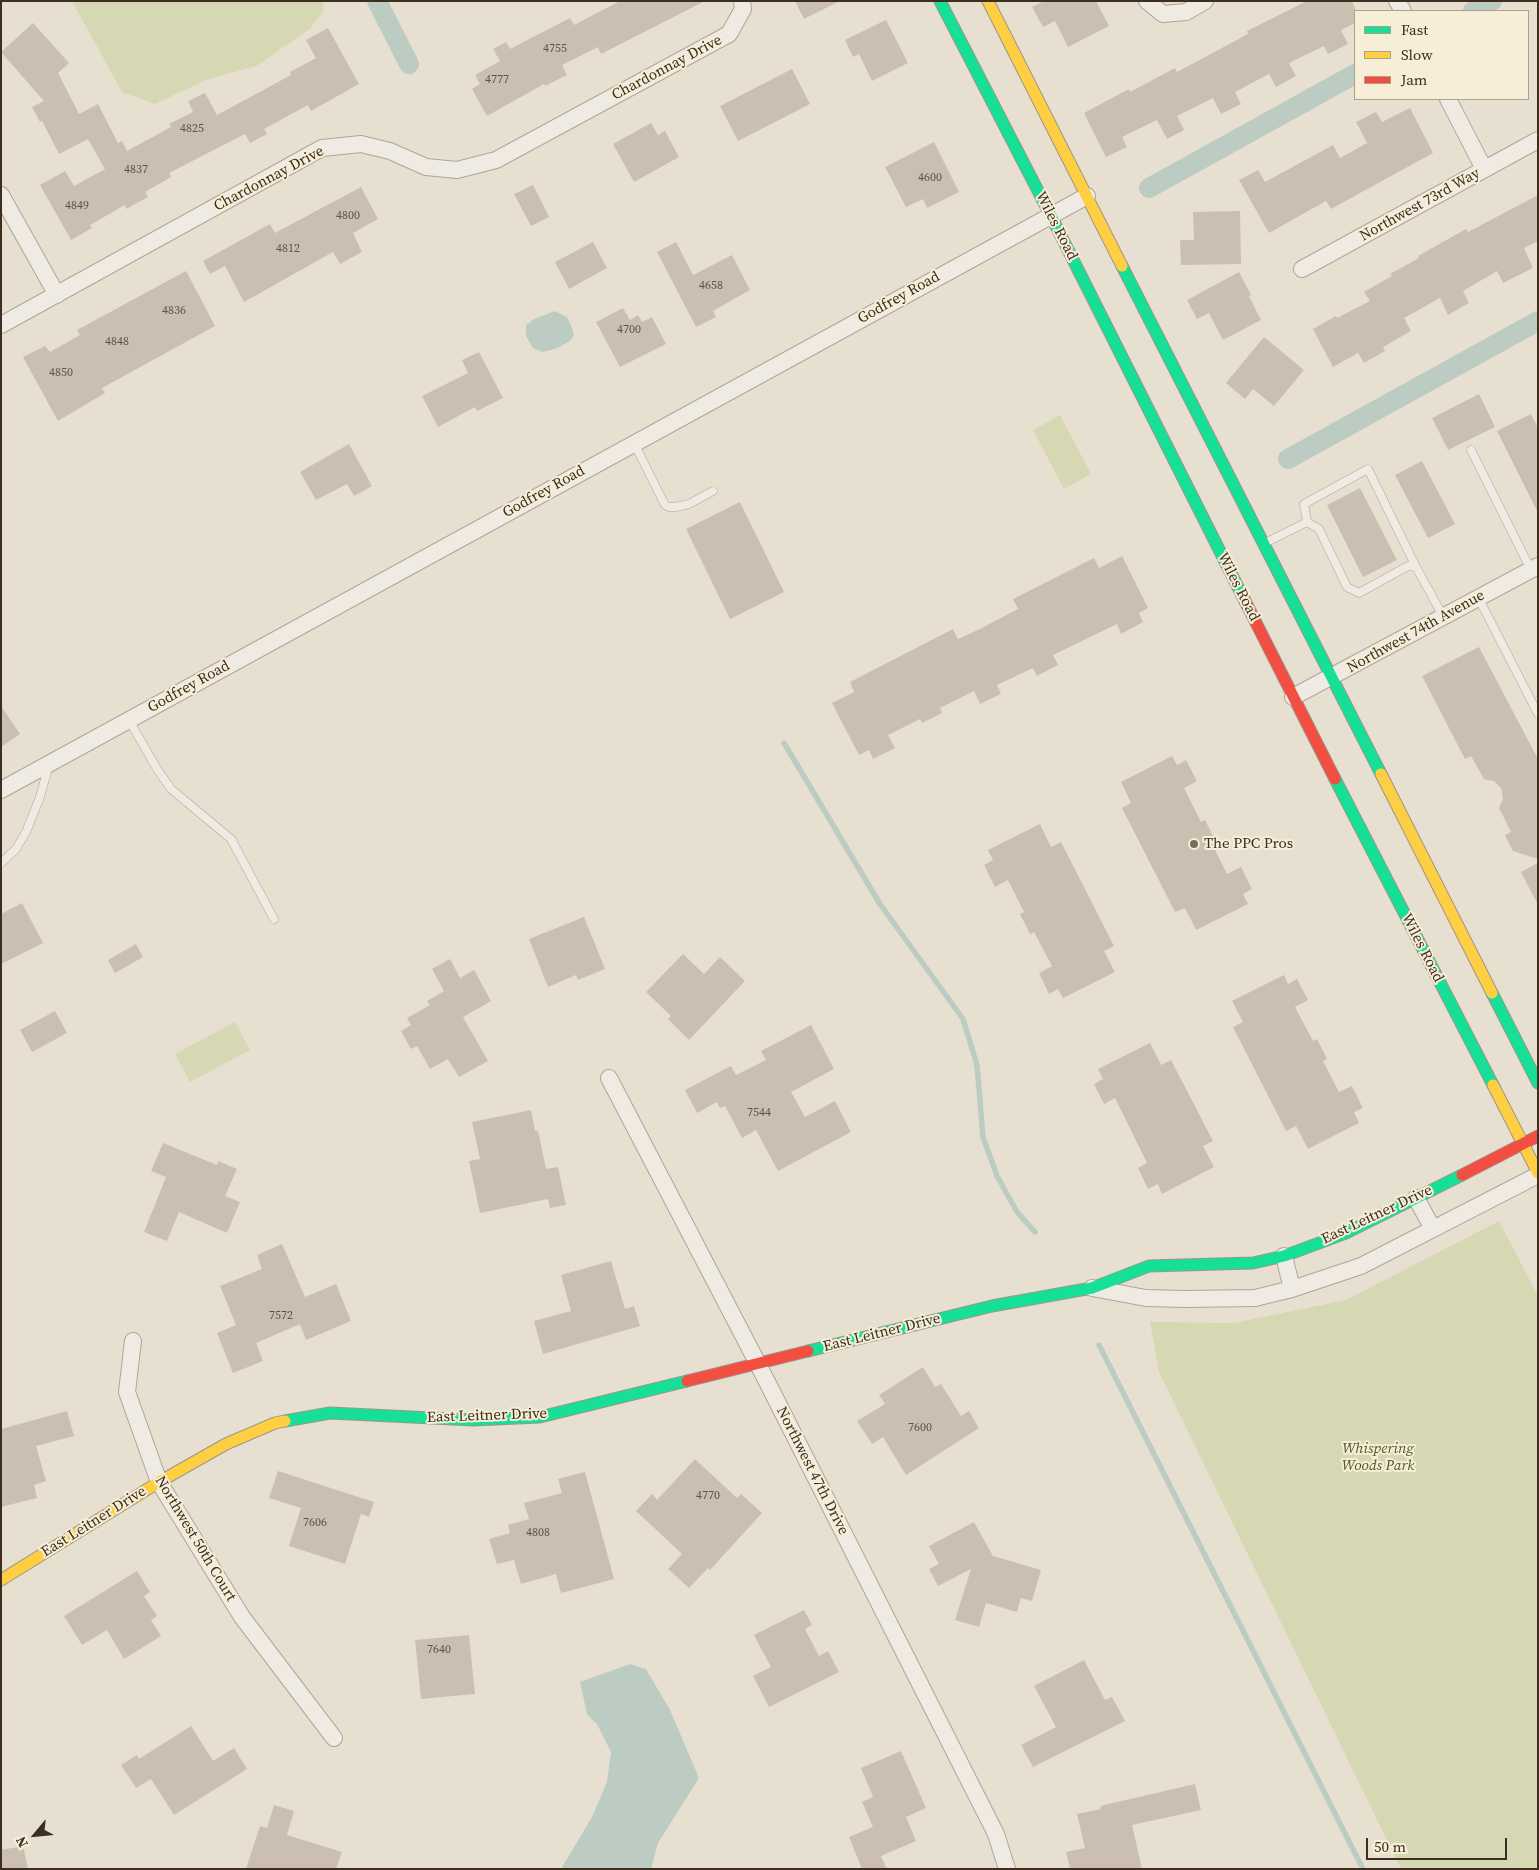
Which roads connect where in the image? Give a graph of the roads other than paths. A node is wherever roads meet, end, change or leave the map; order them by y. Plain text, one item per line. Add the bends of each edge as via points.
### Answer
1 (742, 1) edge
2 (940, 1) edge
3 (988, 1) edge
4 (1147, 1) edge
5 (1205, 1) edge
6 (1449, 100) edge
7 (1538, 140) edge
8 (1484, 169) junction
9 (1, 195) edge
10 (1087, 196) junction
11 (1051, 216) junction
12 (1302, 270) dead end
13 (56, 295) junction
14 (1, 325) edge
15 (634, 443) junction
16 (1470, 450) dead end
17 (713, 491) dead end
18 (1307, 522) junction
19 (1263, 544) junction
20 (1416, 567) junction
21 (1534, 568) edge
22 (1478, 598) junction
23 (1443, 616) junction
24 (1332, 677) junction
25 (1293, 697) junction
26 (1538, 714) edge
27 (130, 720) junction
28 (50, 763) junction
29 (1, 790) edge
30 (1, 862) edge
31 (274, 919) dead end
32 (608, 1078) dead end
33 (1538, 1083) edge
34 (1538, 1136) edge
35 (1523, 1144) junction
36 (1538, 1174) edge
37 (1416, 1198) junction
38 (1433, 1229) junction
39 (1284, 1256) junction
40 (1092, 1288) junction
41 (1292, 1289) junction
42 (133, 1341) dead end
43 (758, 1364) junction
44 (159, 1482) junction
45 (1, 1580) edge
46 (334, 1738) dead end
47 (1007, 1869) edge

1 - 13 street, Chardonnay Drive via 743,9 729,34 496,160 457,170 426,167 390,151 362,144 322,148
2 - 11 main road, Wiles Road
3 - 10 main road
4 - 5 street via 1163,14 1186,12
6 - 8 street
7 - 8 street, Northwest 73rd Way
8 - 12 street, Northwest 73rd Way
9 - 13 street
10 - 11 street, Godfrey Road
10 - 19 main road
11 - 15 street, Godfrey Road
11 - 25 main road, Wiles Road
13 - 14 street, Chardonnay Drive
15 - 17 lane via 665,505 689,504
15 - 27 street, Godfrey Road
16 - 21 lane
18 - 19 lane
18 - 20 lane via 1319,529 1347,587 1359,594 1408,566
18 - 20 lane via 1304,504 1368,470
19 - 24 main road
20 - 23 lane
21 - 22 street, Northwest 74th Avenue
22 - 23 street, Northwest 74th Avenue
22 - 26 lane
23 - 24 street, Northwest 74th Avenue
24 - 25 street, Northwest 74th Avenue
24 - 33 main road
25 - 35 main road, Wiles Road
27 - 28 street, Godfrey Road
27 - 31 lane via 171,789 231,840
28 - 29 street, Godfrey Road
28 - 30 lane via 26,832 16,849
32 - 43 street, Northwest 47th Drive
34 - 35 main road, East Leitner Drive
35 - 36 main road, Wiles Road
35 - 37 main road, East Leitner Drive
36 - 38 street, East Leitner Drive
37 - 38 street
37 - 39 main road, East Leitner Drive via 1346,1233
38 - 41 street, East Leitner Drive via 1361,1266
39 - 40 main road, East Leitner Drive via 1253,1263 1149,1266
39 - 41 street
40 - 41 street, East Leitner Drive via 1146,1298 1185,1299 1256,1298
40 - 43 main road, East Leitner Drive via 992,1306
42 - 44 street, Northwest 50th Court via 128,1392
43 - 44 main road, East Leitner Drive via 540,1417 473,1420 330,1413 275,1423 226,1444
43 - 47 street, Northwest 47th Drive via 996,1834
44 - 45 main road, East Leitner Drive
44 - 46 street, Northwest 50th Court via 242,1617

